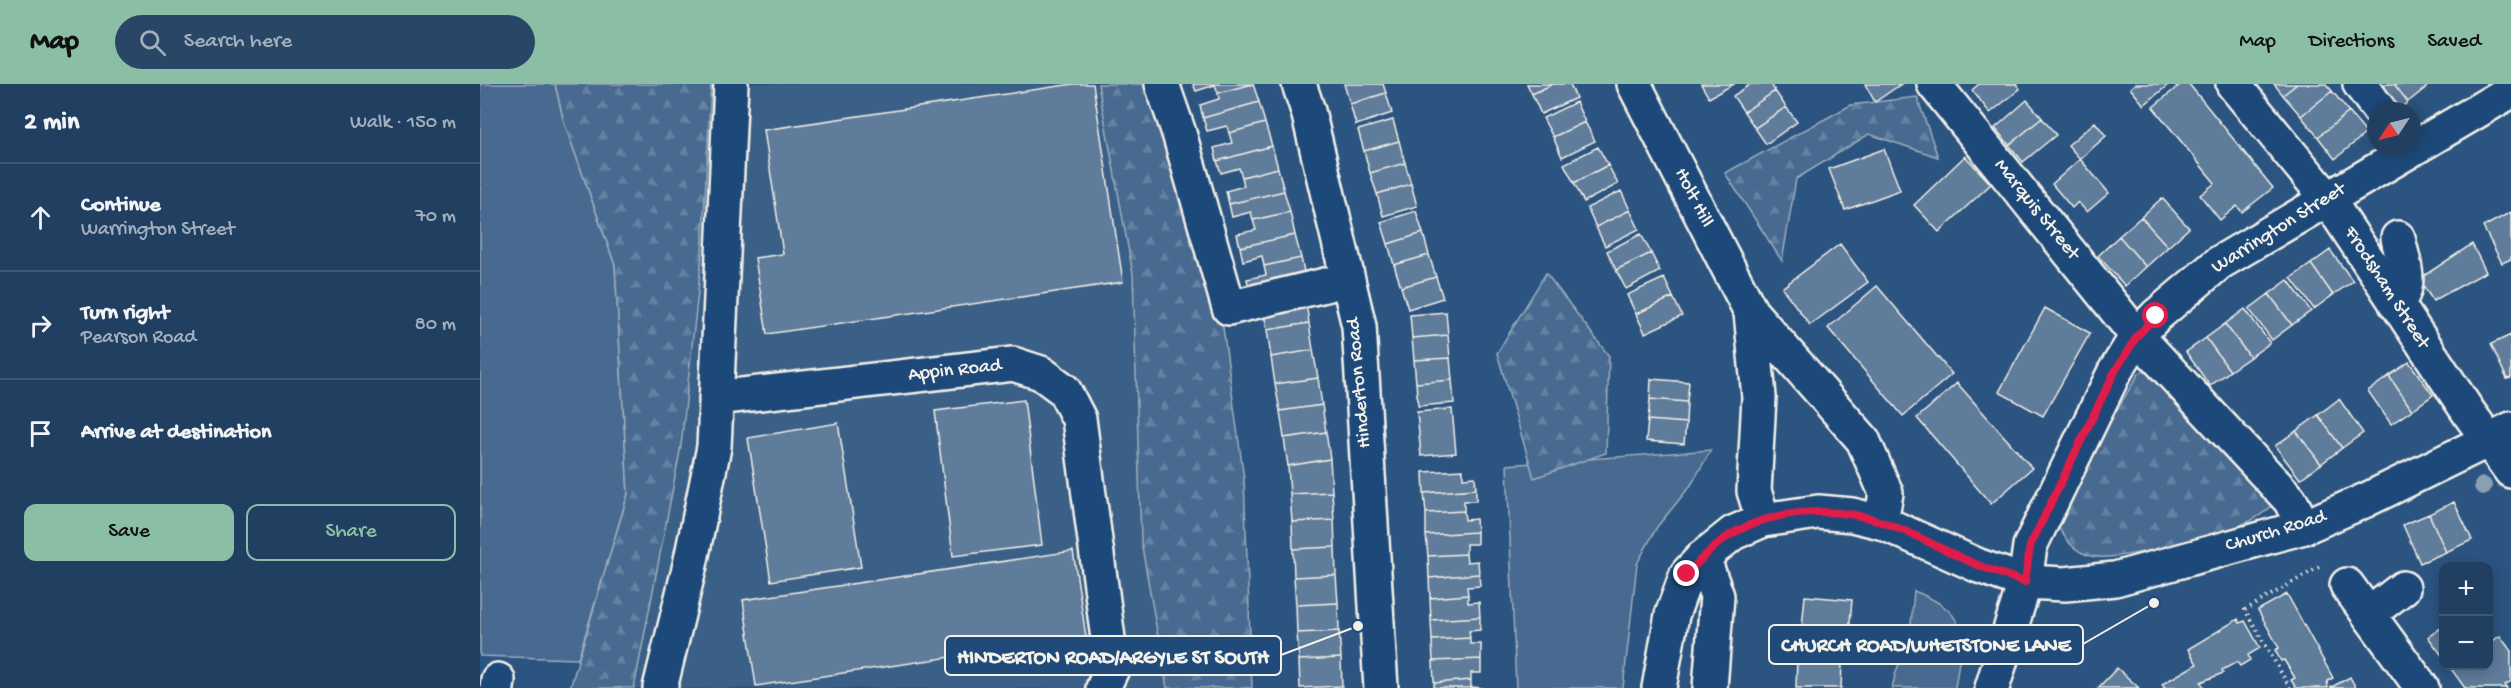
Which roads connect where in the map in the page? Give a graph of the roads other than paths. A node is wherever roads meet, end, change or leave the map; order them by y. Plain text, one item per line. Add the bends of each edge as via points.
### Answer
1 (730, 84) edge
2 (1162, 84) edge
3 (1299, 84) edge
4 (1634, 84) edge
5 (1934, 84) edge
6 (2233, 84) edge
7 (2360, 84) edge
8 (2511, 91) edge
9 (2373, 102) edge
10 (2327, 198) junction
11 (2398, 238) dead end
12 (1347, 280) junction
13 (2396, 304) junction
14 (1751, 312) junction
15 (2137, 336) junction
16 (716, 398) junction
17 (2499, 435) edge
18 (2511, 471) edge
19 (1763, 520) junction
20 (1881, 522) junction
21 (2304, 527) junction
22 (1702, 557) junction
23 (2338, 573) road end
24 (2025, 582) junction
25 (2403, 588) dead end
26 (2369, 614) junction
27 (660, 688) edge
28 (1103, 688) edge
29 (1380, 688) edge
30 (1659, 688) edge
31 (1710, 688) edge
32 (1992, 688) edge
33 (2422, 688) edge

1 - 16 street
2 - 12 street via 1229,308
3 - 12 street, Hinderton Road
4 - 14 street, Holt Hill
5 - 15 street, Marquis Street
6 - 10 street, Frodsham Street
7 - 9 street
8 - 10 street, Warrington Street
10 - 13 street, Frodsham Street
10 - 15 street, Warrington Street via 2219,263
11 - 13 street via 2407,281 2405,294
12 - 29 street, Hinderton Road via 1359,326
13 - 17 street, Frodsham Street
14 - 19 street, Holt Hill via 1759,396 1754,491
14 - 20 street, Holt Hill via 1863,440 1886,494
15 - 21 street, Marquis Street via 2290,500
15 - 24 street, Warrington Street via 2114,373 2030,546
16 - 27 street via 714,447
16 - 28 street, Appin Road via 1013,364 1041,373 1064,390 1079,419 1112,669
17 - 18 street, Frodsham Street
17 - 21 street, Church Road
19 - 20 street, Church Road via 1818,512
19 - 22 street, Church Road via 1733,533
20 - 24 street, Church Road
21 - 24 street, Church Road via 2115,579 2065,584
22 - 30 street, Church Road via 1687,574 1672,615
22 - 31 street via 1717,596
23 - 26 street
24 - 32 street, Warrington Street
25 - 26 street
26 - 33 street

